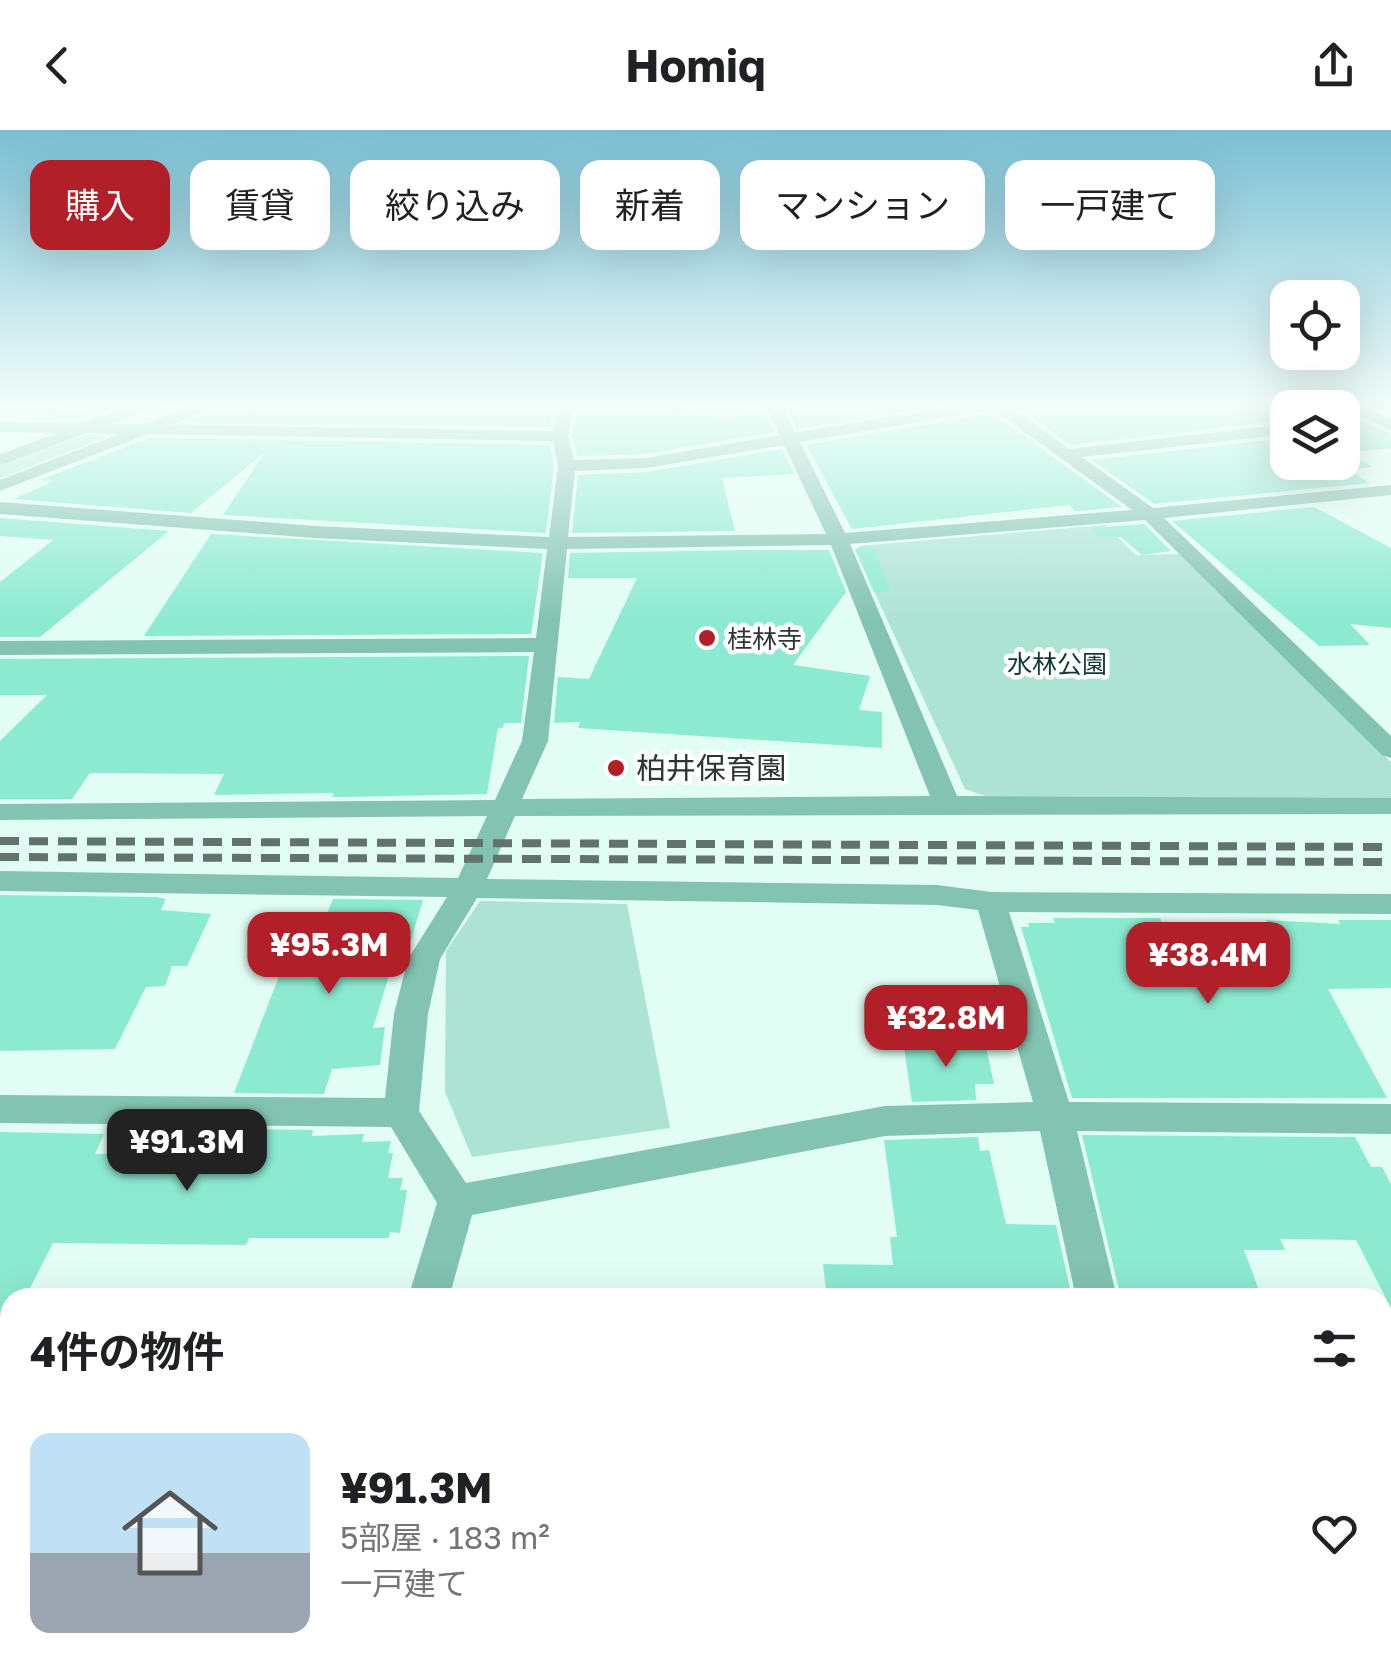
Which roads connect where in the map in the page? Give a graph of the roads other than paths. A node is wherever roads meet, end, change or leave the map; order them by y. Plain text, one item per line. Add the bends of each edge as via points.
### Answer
1 (25, 476) edge
2 (566, 476) edge
3 (807, 476) edge
4 (1097, 476) edge
5 (0, 486) edge
6 (1391, 490) edge
7 (0, 508) edge
8 (1149, 514) junction
9 (838, 540) junction
10 (559, 542) junction
11 (546, 645) junction
12 (0, 648) edge
13 (1391, 750) edge
14 (946, 804) junction
15 (1391, 806) edge
16 (504, 810) junction
17 (0, 812) edge
18 (0, 881) edge
19 (469, 886) junction
20 (991, 902) junction
21 (1391, 904) edge
22 (0, 1109) edge
23 (400, 1114) junction
24 (1055, 1116) junction
25 (1391, 1120) edge
26 (457, 1201) junction
27 (431, 1288) edge
28 (1095, 1288) edge

1 - 5 street
2 - 10 street
3 - 9 street
4 - 8 street
6 - 8 street
7 - 10 street via 346,536
8 - 9 street
8 - 13 street
9 - 10 street
9 - 14 street
10 - 11 street
11 - 12 street
11 - 16 street via 535,741
14 - 15 street
14 - 16 street
16 - 17 street
16 - 19 street
18 - 19 street
19 - 20 street via 937,895
19 - 23 street via 424,959
20 - 21 street
20 - 24 street
22 - 23 street
23 - 26 street
24 - 25 street
24 - 26 street via 885,1121
24 - 28 street
26 - 27 street

